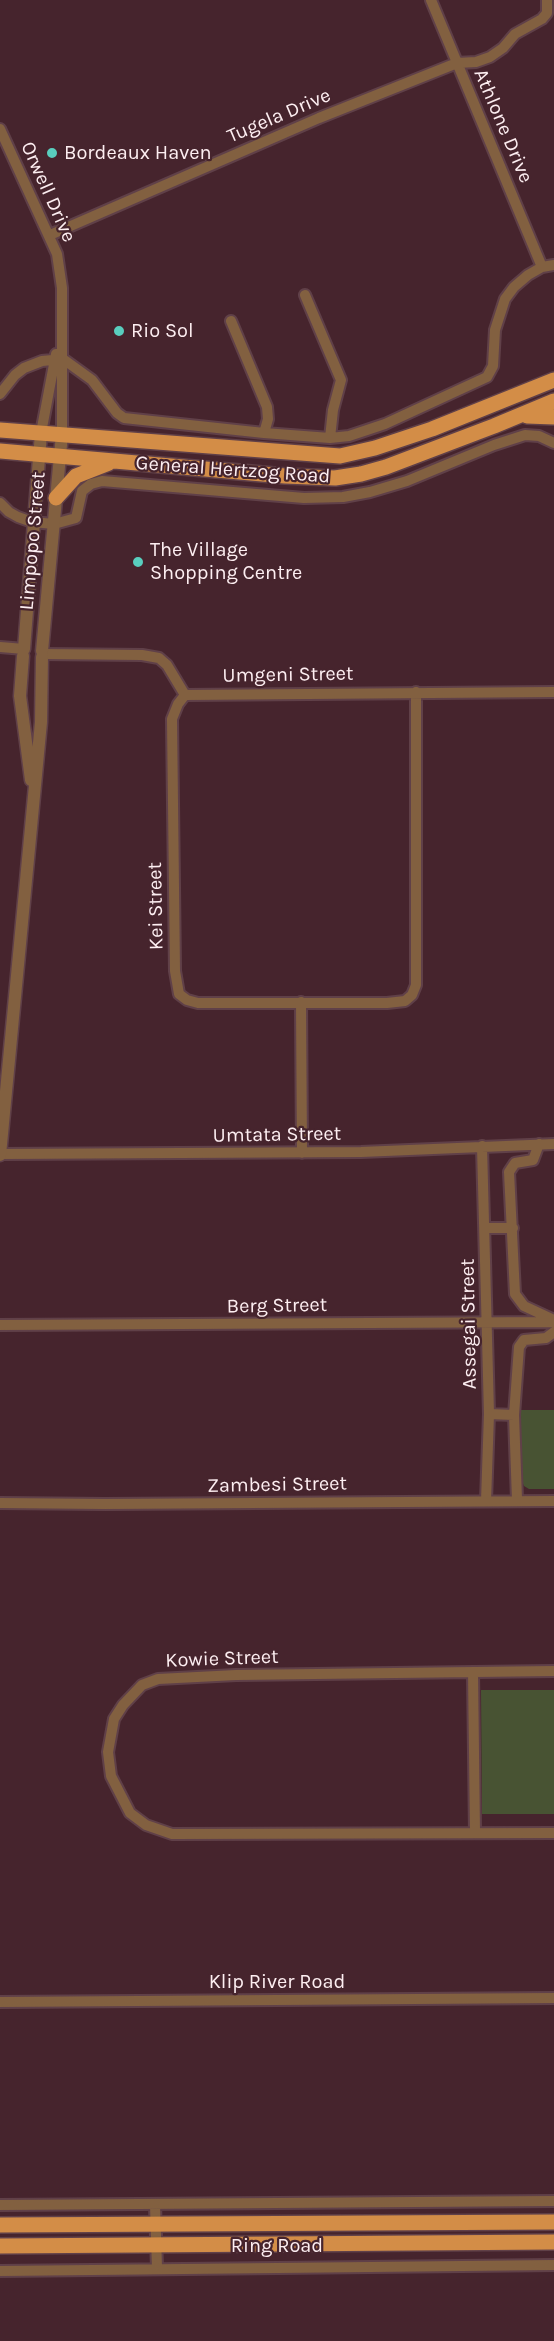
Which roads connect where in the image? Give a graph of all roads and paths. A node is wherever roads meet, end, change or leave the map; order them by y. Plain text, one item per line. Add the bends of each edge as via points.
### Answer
1 (430, 0) edge
2 (546, 0) edge
3 (457, 63) junction
4 (0, 129) edge
5 (50, 235) junction
6 (554, 265) edge
7 (542, 267) junction
8 (305, 295) dead end
9 (231, 321) dead end
10 (58, 359) junction
11 (554, 380) edge
12 (0, 394) edge
13 (554, 401) edge
14 (554, 417) edge
15 (506, 421) junction
16 (0, 430) edge
17 (41, 433) junction
18 (264, 433) junction
19 (62, 434) junction
20 (330, 438) junction
21 (554, 443) edge
22 (0, 451) edge
23 (39, 454) junction
24 (60, 455) junction
25 (115, 461) junction
26 (56, 498) junction
27 (0, 503) edge
28 (32, 522) junction
29 (54, 524) junction
30 (0, 647) edge
31 (23, 653) junction
32 (42, 654) junction
33 (416, 692) junction
34 (554, 692) edge
35 (185, 695) junction
36 (33, 796) junction
37 (301, 1002) junction
38 (539, 1144) junction
39 (554, 1144) edge
40 (482, 1146) junction
41 (302, 1153) junction
42 (0, 1155) edge
43 (485, 1228) junction
44 (513, 1228) junction
45 (554, 1321) edge
46 (486, 1323) junction
47 (0, 1325) edge
48 (554, 1332) edge
49 (489, 1414) junction
50 (514, 1415) junction
51 (517, 1500) junction
52 (486, 1501) junction
53 (554, 1501) edge
54 (0, 1503) edge
55 (554, 1671) edge
56 (473, 1672) junction
57 (475, 1833) junction
58 (554, 1833) edge
59 (554, 1998) edge
60 (0, 2002) edge
61 (554, 2201) edge
62 (0, 2205) edge
63 (155, 2205) junction
64 (554, 2222) edge
65 (156, 2224) junction
66 (0, 2226) edge
67 (554, 2242) edge
68 (157, 2245) junction
69 (0, 2246) edge
70 (554, 2265) edge
71 (157, 2268) junction
72 (0, 2271) edge

1 - 3 street, Athlone Drive
2 - 3 street, Tugela Drive via 547,14 515,34 503,48 476,62
3 - 5 street, Tugela Drive via 319,118
3 - 7 street, Athlone Drive
4 - 5 street, Orwell Drive
5 - 10 street, Orwell Drive via 61,275
6 - 7 street
7 - 20 street, General Hertzog Road via 514,286 505,299 495,330 493,366 487,377 386,423
8 - 20 street via 341,380
9 - 18 street via 267,406
10 - 12 street via 24,368
10 - 17 street, Orwell Drive
10 - 18 street, General Hertzog Road via 92,380 124,418
10 - 19 street, Orwell Drive
11 - 19 main road, General Hertzog Road via 432,429 343,456
13 - 15 main road, General Hertzog Road
14 - 15 main road via 529,416
15 - 25 main road, General Hertzog Road via 371,472 342,477 285,476
16 - 17 main road, General Hertzog Road
17 - 19 main road, General Hertzog Road
17 - 23 street, Limpopo Street
18 - 20 street, General Hertzog Road
19 - 24 street, Limpopo Street
21 - 29 street, General Hertzog Road via 525,435 388,487 336,498 97,482 82,491 76,518
22 - 23 main road, General Hertzog Road
23 - 24 main road, General Hertzog Road
23 - 28 street, Limpopo Street
24 - 25 main road, General Hertzog Road
24 - 26 street, Limpopo Street
25 - 26 main road via 79,474
26 - 29 street, Limpopo Street
27 - 28 street via 12,514
28 - 29 street
28 - 31 street, Limpopo Street
29 - 32 street, Limpopo Street
30 - 31 street
31 - 32 street via 32,644
31 - 36 street, Limpopo Street via 21,696
32 - 35 street via 159,658
32 - 36 street, Limpopo Street via 41,722
33 - 34 street, Umgeni Street
33 - 35 street, Umgeni Street
33 - 37 street, Kei Street via 415,990 400,1002
35 - 37 street, Kei Street via 172,719 177,992 198,1003
36 - 42 street, Limpopo Street
37 - 41 street
38 - 39 street, Umtata Street
38 - 40 street, Umtata Street
38 - 44 street via 535,1158 515,1163 509,1172
40 - 41 street, Umtata Street
40 - 43 street, Assegai Street
41 - 42 street, Umtata Street
43 - 44 street
43 - 46 street, Assegai Street
44 - 45 street via 516,1298
45 - 46 street, Berg Street
46 - 47 street, Berg Street
46 - 49 street, Assegai Street
48 - 50 street via 520,1344
49 - 50 street
49 - 52 street, Assegai Street
50 - 51 street
51 - 52 street, Zambesi Street
51 - 53 street, Zambesi Street
52 - 54 street, Zambesi Street
55 - 56 street, Kowie Street
56 - 57 street
56 - 57 street, Kowie Street via 158,1678 142,1685 123,1705 114,1719 108,1752 111,1776 130,1814 146,1825 172,1833
57 - 58 street, Kowie Street
59 - 60 street, Klip River Road
61 - 63 street
62 - 63 street
63 - 65 street
64 - 65 main road, Ring Road
65 - 66 main road, Ring Road
65 - 68 street
67 - 68 main road, Ring Road
68 - 69 main road, Ring Road
68 - 71 street
70 - 71 street, Ring Road
71 - 72 street, Ring Road

